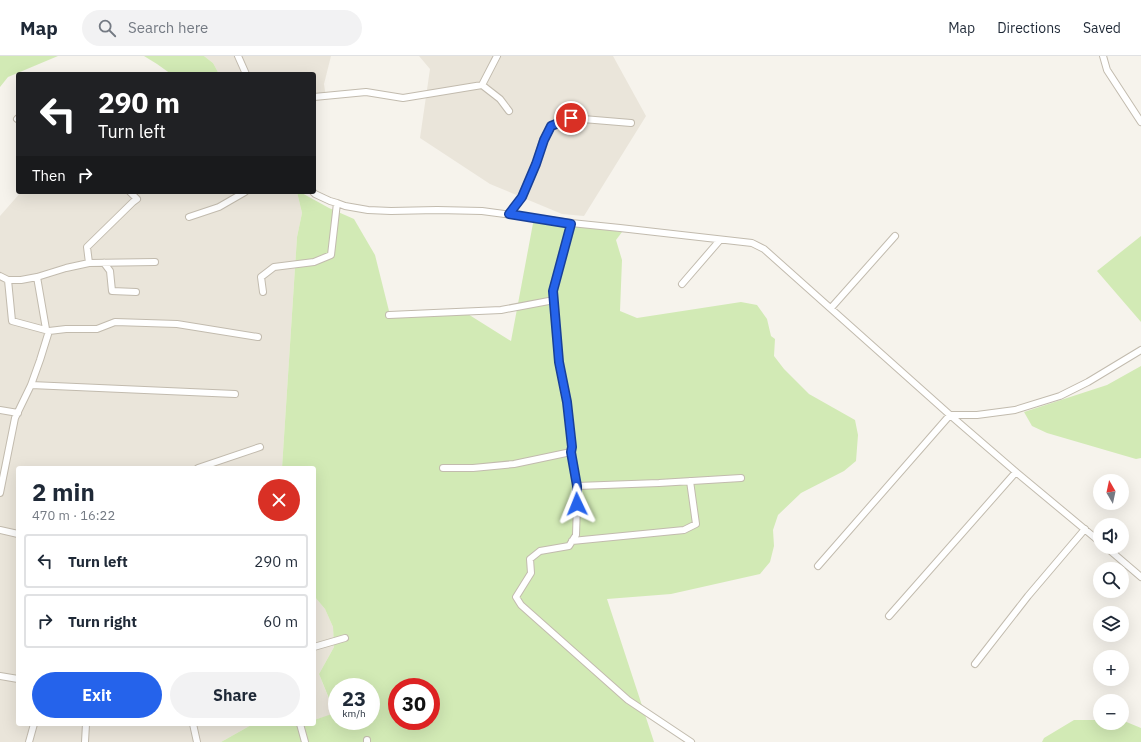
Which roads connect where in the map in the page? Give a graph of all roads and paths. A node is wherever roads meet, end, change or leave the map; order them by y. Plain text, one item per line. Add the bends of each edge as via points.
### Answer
1 (238, 56) edge
2 (497, 56) edge
3 (1103, 56) edge
4 (245, 72) edge
5 (482, 85) junction
6 (316, 97) edge
7 (509, 111) dead end
8 (1141, 122) edge
9 (631, 123) dead end
10 (132, 194) edge
11 (242, 194) edge
12 (315, 194) edge
13 (338, 203) junction
14 (509, 214) junction
15 (189, 217) dead end
16 (571, 224) junction
17 (895, 236) dead end
18 (720, 240) junction
19 (155, 262) dead end
20 (89, 263) junction
21 (104, 263) junction
22 (0, 276) edge
23 (38, 277) junction
24 (8, 280) junction
25 (682, 284) dead end
26 (136, 292) dead end
27 (263, 292) dead end
28 (554, 300) junction
29 (831, 308) junction
30 (389, 315) dead end
31 (48, 331) junction
32 (258, 336) dead end
33 (1141, 350) edge
34 (31, 385) junction
35 (235, 394) dead end
36 (0, 410) edge
37 (18, 413) junction
38 (950, 415) junction
39 (260, 447) dead end
40 (571, 452) junction
41 (204, 466) edge
42 (443, 468) dead end
43 (1016, 472) junction
44 (741, 478) dead end
45 (690, 481) junction
46 (577, 486) junction
47 (0, 493) edge
48 (1085, 529) junction
49 (0, 530) edge
50 (16, 534) edge
51 (1093, 536) edge
52 (572, 541) junction
53 (1114, 554) edge
54 (818, 566) dead end
55 (1141, 577) edge
56 (889, 616) dead end
57 (345, 638) dead end
58 (316, 646) edge
59 (975, 664) dead end
60 (0, 676) edge
61 (16, 679) edge
62 (33, 726) edge
63 (86, 726) edge
64 (193, 726) edge
65 (301, 726) edge
66 (29, 742) edge
67 (85, 742) edge
68 (196, 742) edge
69 (305, 742) edge
70 (691, 742) edge

1 - 4 street
2 - 5 street
3 - 8 street via 1107,70
5 - 6 street via 403,98 366,92
5 - 7 street via 500,99
9 - 14 street via 571,118 551,126 522,197
10 - 20 street via 137,199 87,247
11 - 15 street via 219,207
12 - 13 street
13 - 14 street via 368,210 482,211
13 - 27 street via 331,255 314,262 274,267 261,277
14 - 16 street
16 - 18 street
16 - 28 street via 553,291
17 - 29 street
18 - 25 street
18 - 29 street via 752,243 764,249
19 - 21 street
20 - 21 street
20 - 23 street
21 - 26 street via 110,271 112,291
22 - 24 street
23 - 24 street
23 - 31 street
24 - 31 street via 12,321
28 - 30 street via 501,310
28 - 40 street
29 - 38 street
31 - 32 street via 90,330 115,322 177,324
31 - 34 street
33 - 38 street via 1060,396 1015,410 977,415
34 - 35 street
34 - 37 street
36 - 37 street
37 - 47 street
38 - 43 street
38 - 54 street
39 - 41 street
40 - 42 street via 514,464
40 - 46 street
43 - 48 street
43 - 56 street
44 - 45 street
45 - 46 street
45 - 52 street via 696,524 684,530
46 - 52 street via 576,535
48 - 51 street
48 - 59 street
49 - 50 street
52 - 70 street via 569,546 540,551 530,559 531,573 516,597 521,605 628,700
53 - 55 street
57 - 58 street
60 - 61 street
62 - 66 street
63 - 67 street
64 - 68 street
65 - 69 street

